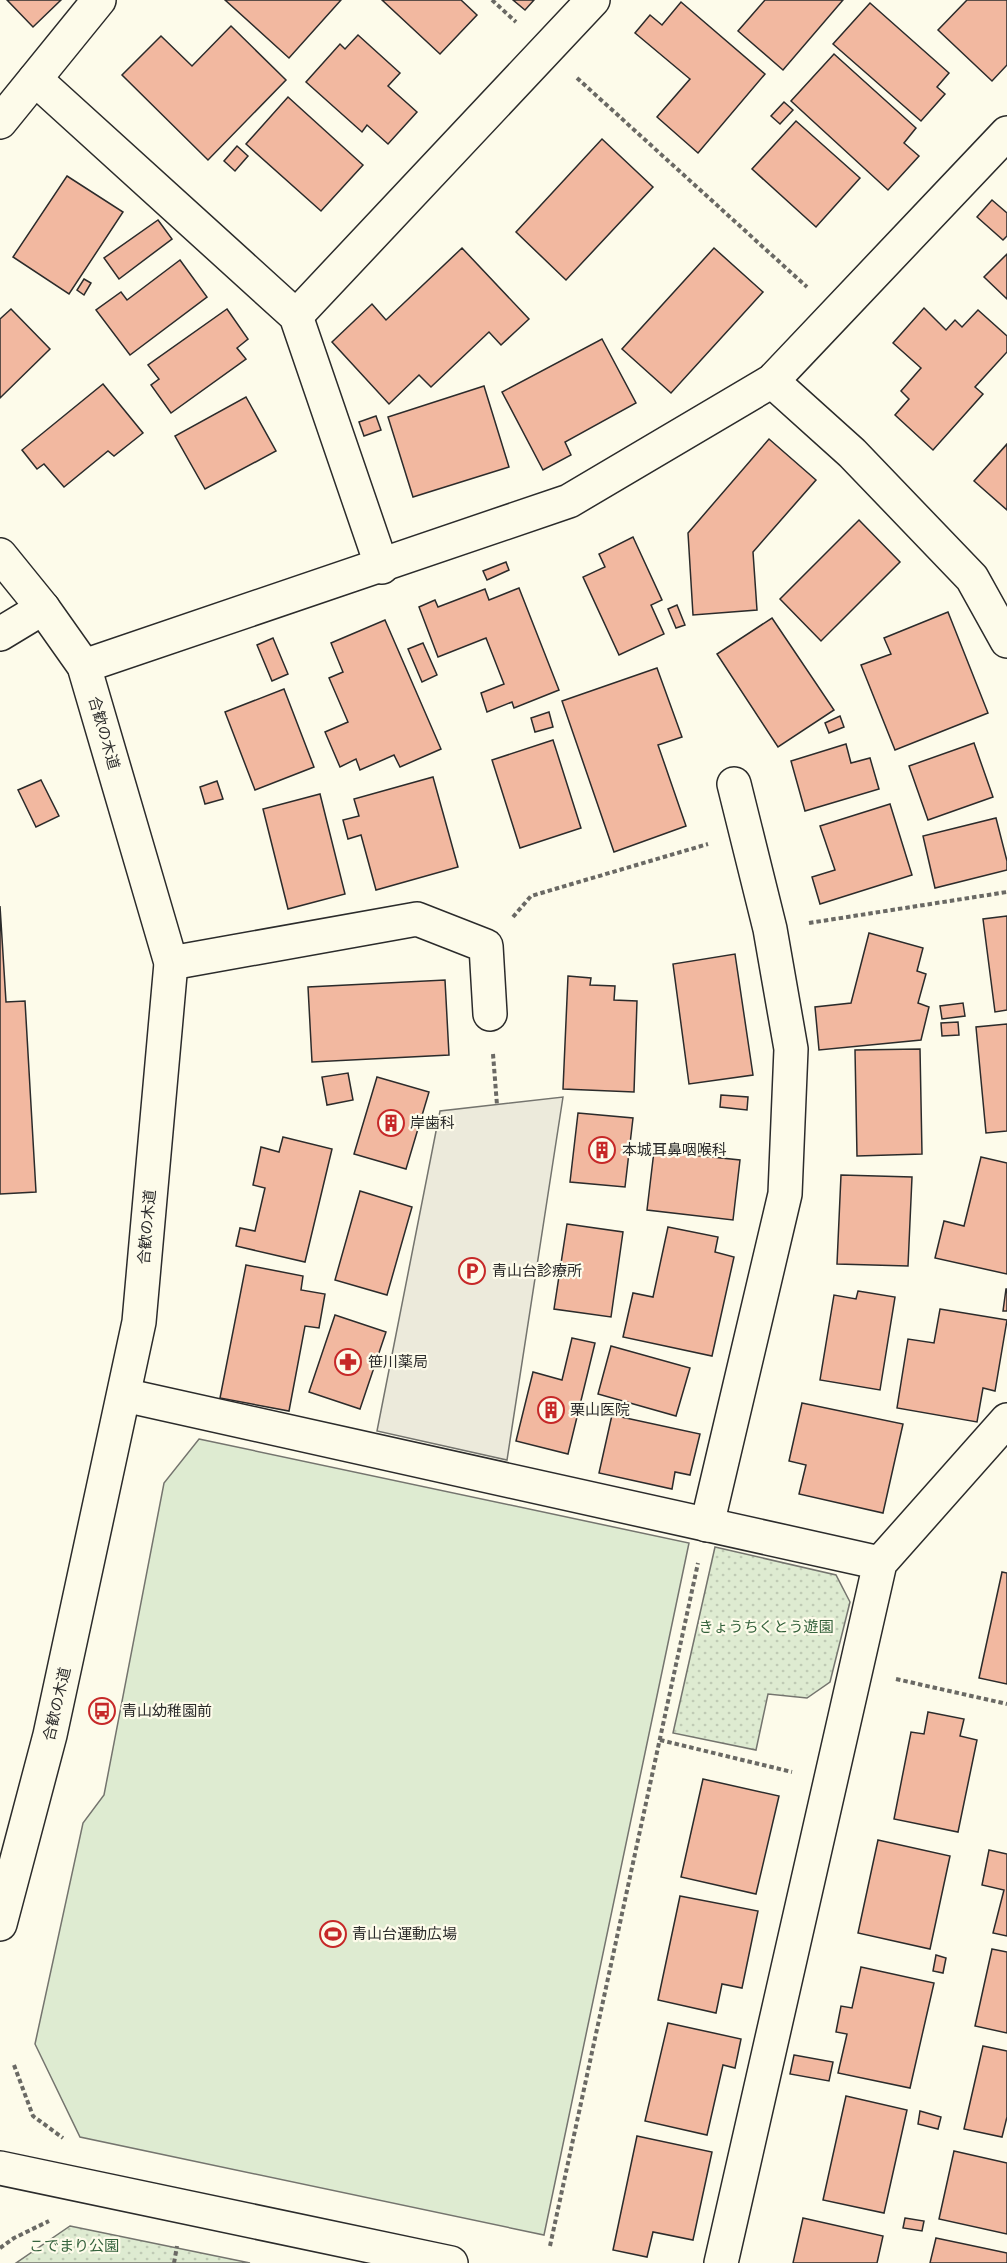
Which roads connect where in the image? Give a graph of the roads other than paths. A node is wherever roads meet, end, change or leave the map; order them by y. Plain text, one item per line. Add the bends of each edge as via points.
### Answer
1 (99, 0) edge
2 (594, 0) edge
3 (35, 79) junction
4 (0, 122) edge
5 (1007, 133) edge
6 (296, 316) junction
7 (772, 381) junction
8 (0, 555) edge
9 (382, 567) junction
10 (43, 608) junction
11 (0, 634) edge
12 (1007, 641) edge
13 (84, 666) junction
14 (734, 784) dead end
15 (171, 963) junction
16 (490, 1014) road end
17 (124, 1395) junction
18 (1007, 1420) edge
19 (704, 1539) junction
20 (880, 1563) junction
21 (0, 1924) edge
22 (0, 2168) edge
23 (382, 2256) edge
24 (451, 2263) edge
25 (721, 2263) edge

1 - 3 street
2 - 6 street
3 - 4 street
3 - 6 street
5 - 7 street
6 - 9 street
7 - 9 street via 569,501
7 - 12 street via 852,453 972,578
8 - 10 street, 合歓の木道
9 - 13 street
10 - 11 street
10 - 13 street, 合歓の木道
13 - 15 street, 合歓の木道
14 - 19 street via 770,929 791,1049 785,1194
15 - 16 street via 417,919 486,946
15 - 17 street, 合歓の木道 via 139,1322
17 - 19 street
17 - 21 street, 合歓の木道 via 50,1735
18 - 20 street
19 - 20 street
20 - 25 street
22 - 23 street
23 - 24 street

